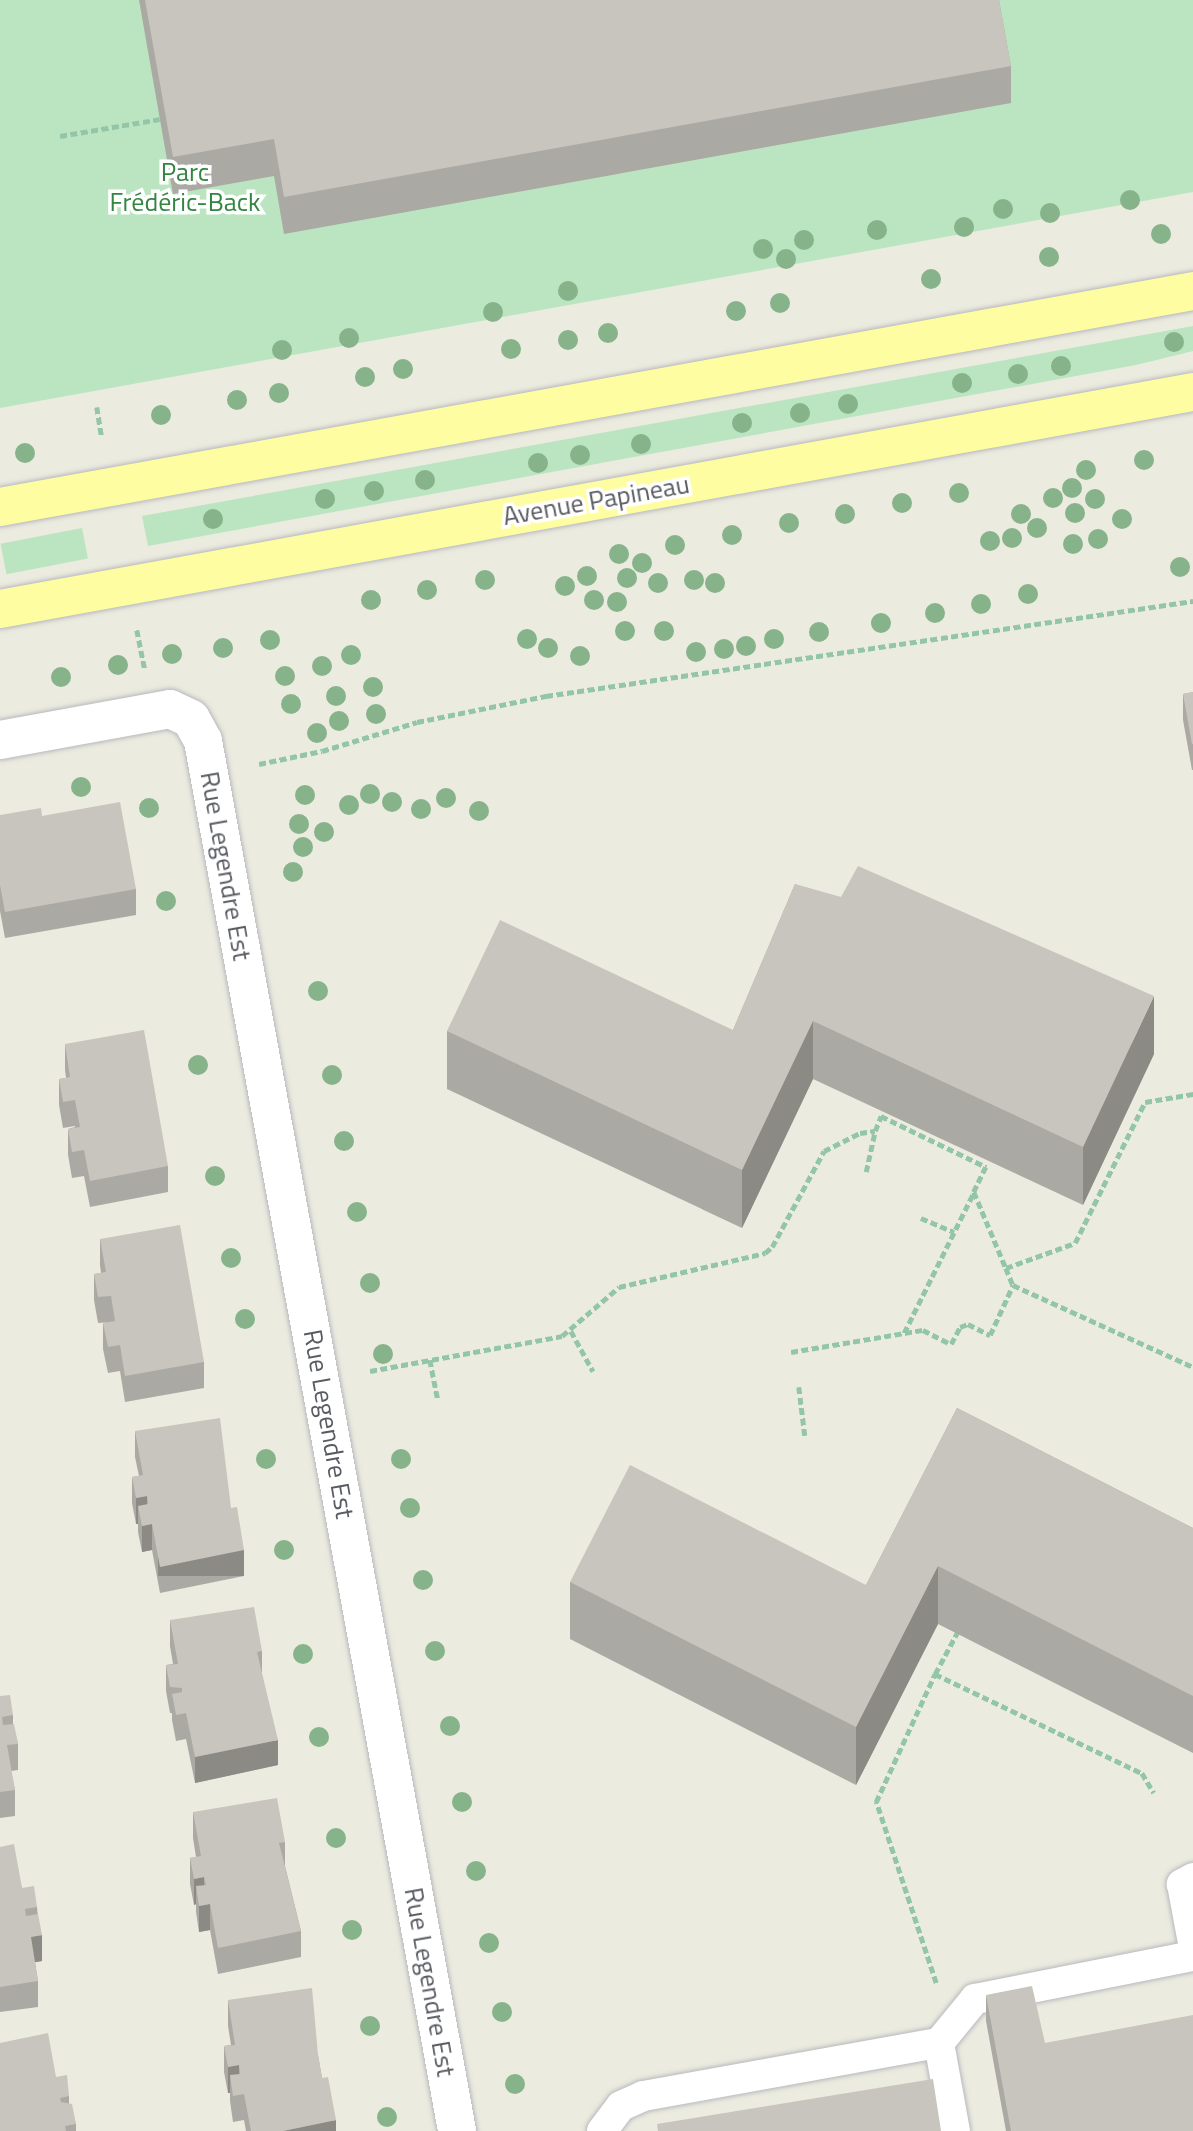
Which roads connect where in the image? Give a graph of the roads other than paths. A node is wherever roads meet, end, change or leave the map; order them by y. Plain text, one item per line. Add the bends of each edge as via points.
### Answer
1 (1193, 291) edge
2 (1193, 392) edge
3 (0, 507) edge
4 (0, 609) edge
5 (0, 740) edge
6 (1193, 1878) edge
7 (1193, 1943) edge
8 (1193, 1956) edge
9 (939, 2043) junction
10 (457, 2131) edge
11 (602, 2131) edge
12 (955, 2131) edge

1 - 3 main road
2 - 4 main road, Avenue Papineau
5 - 10 street, Rue Legendre Est via 159,709 179,711 191,719 206,752
6 - 7 lane via 1182,1884
8 - 9 lane via 975,1998
9 - 11 lane via 643,2096 621,2106
9 - 12 lane

